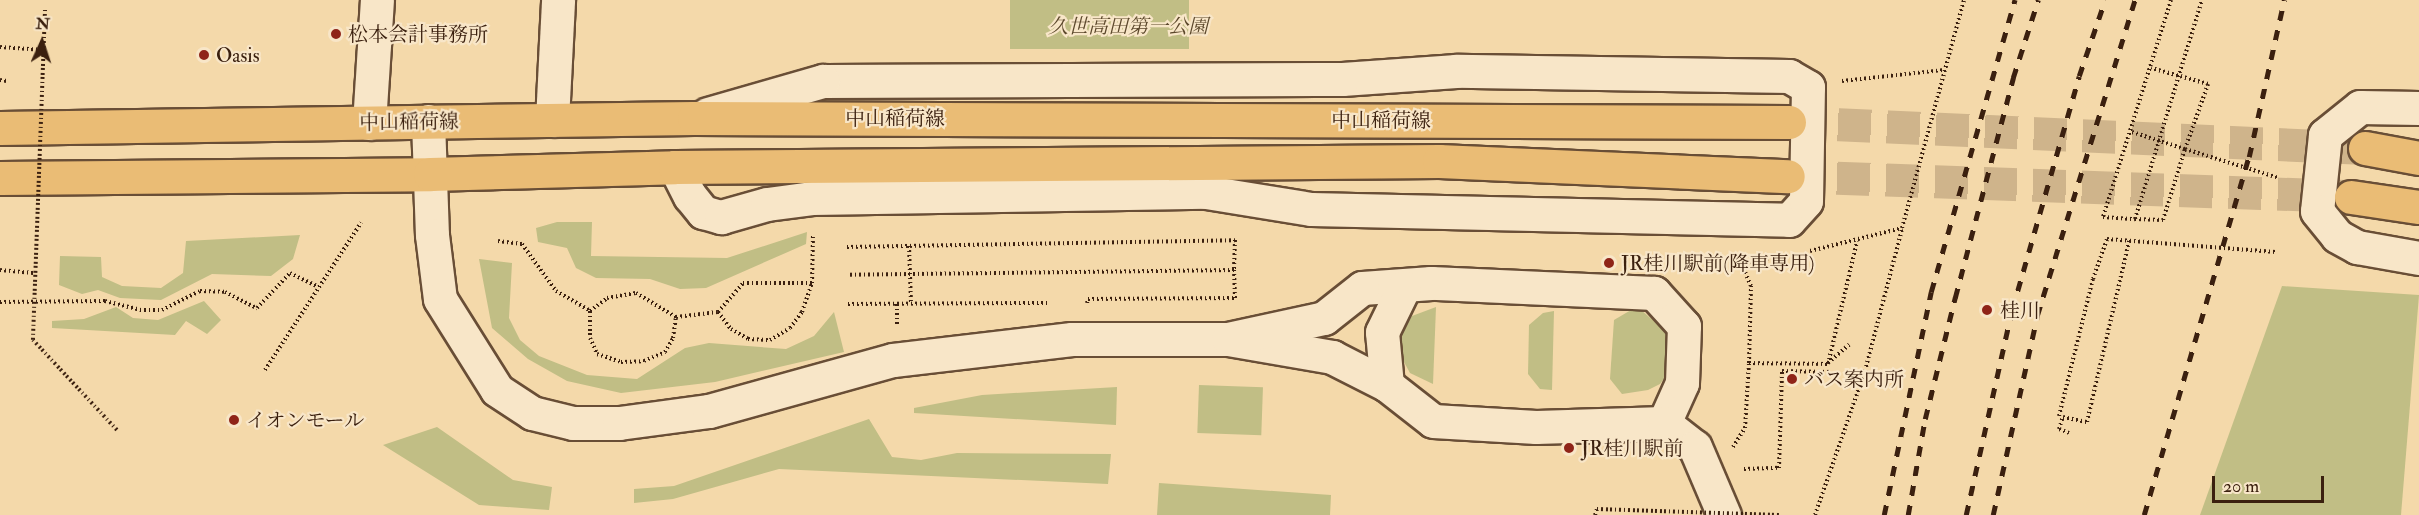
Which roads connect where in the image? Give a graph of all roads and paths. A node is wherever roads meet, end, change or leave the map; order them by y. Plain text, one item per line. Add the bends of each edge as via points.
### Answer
1 (377, 0) edge
2 (558, 0) edge
3 (1964, 0) edge
4 (2171, 0) edge
5 (2202, 0) edge
6 (45, 10) dead end
7 (1953, 38) dead end
8 (0, 47) edge
9 (44, 50) junction
10 (2151, 68) junction
11 (1944, 70) dead end
12 (2179, 75) junction
13 (0, 80) edge
14 (7, 81) dead end
15 (1835, 82) dead end
16 (2419, 108) edge
17 (694, 118) junction
18 (552, 120) junction
19 (428, 122) junction
20 (1789, 122) tunnel mouth
21 (369, 123) junction
22 (0, 128) edge
23 (2131, 131) junction
24 (2159, 141) junction
25 (2365, 148) tunnel mouth
26 (2185, 149) junction
27 (2419, 158) edge
28 (675, 167) junction
29 (430, 174) junction
30 (1788, 177) tunnel mouth
31 (0, 178) edge
32 (2279, 178) dead end
33 (2351, 197) tunnel mouth
34 (812, 198) junction
35 (2419, 207) edge
36 (2135, 219) junction
37 (361, 223) dead end
38 (1902, 228) dead end
39 (1857, 240) dead end
40 (498, 241) dead end
41 (2129, 241) junction
42 (909, 246) junction
43 (847, 247) dead end
44 (2275, 252) dead end
45 (2419, 258) edge
46 (1741, 263) dead end
47 (0, 270) edge
48 (1234, 270) junction
49 (36, 273) junction
50 (910, 274) junction
51 (848, 275) dead end
52 (812, 283) junction
53 (317, 286) junction
54 (1404, 287) junction
55 (0, 302) edge
56 (911, 303) junction
57 (1060, 303) dead end
58 (1078, 303) dead end
59 (848, 304) dead end
60 (590, 311) junction
61 (718, 312) junction
62 (676, 317) junction
63 (1228, 339) junction
64 (1849, 345) dead end
65 (1749, 363) junction
66 (1828, 364) junction
67 (265, 370) dead end
68 (1832, 372) dead end
69 (1387, 385) junction
70 (2059, 416) dead end
71 (1664, 423) junction
72 (117, 430) dead end
73 (2069, 433) dead end
74 (1728, 454) dead end
75 (1734, 469) dead end
76 (1595, 515) edge
77 (1724, 515) edge
78 (1779, 515) edge
79 (1815, 515) edge

1 - 21 street
2 - 18 street
3 - 7 path
4 - 10 path
5 - 12 path
6 - 9 path, bridge
8 - 9 path
9 - 49 path, bridge
10 - 12 path
10 - 23 path
11 - 15 path
12 - 24 path
12 - 26 path via 2208,84
13 - 14 path
16 - 45 street via 2360,107 2325,135 2317,211 2337,236 2357,248
17 - 18 main road, 中山稲荷線
17 - 20 main road, 中山稲荷線
17 - 34 street via 823,81 1342,80 1456,71 1789,76 1808,87 1806,201 1789,220 1311,209 1206,192
18 - 19 main road, 中山稲荷線
19 - 21 main road, 中山稲荷線
19 - 29 street
21 - 22 main road, 中山稲荷線
23 - 24 path
23 - 36 path via 2103,217
24 - 26 path
24 - 36 path
25 - 27 main road
26 - 32 path
26 - 36 path via 2163,220
28 - 29 main road, 中山稲荷線
28 - 30 main road, 中山稲荷線 via 1439,161
28 - 34 street via 703,212 721,217 767,204
29 - 31 main road, 中山稲荷線
29 - 63 street via 432,243 440,299 475,360 497,390 532,413 573,423 619,423 709,411 893,360 943,352 1072,339
33 - 35 main road
34 - 52 path
37 - 53 path
38 - 79 path via 1865,372
39 - 66 path
40 - 60 path via 522,244 556,291
41 - 44 path
41 - 70 path via 2107,239 2093,279
41 - 73 path via 2087,422 2063,417 2059,429
42 - 43 path
42 - 48 path via 1235,240
42 - 50 path
46 - 65 path via 1751,286
47 - 49 path
48 - 50 path
48 - 58 path via 1235,298 1088,299 1088,303
49 - 72 path, bridge via 33,340
50 - 51 path
50 - 56 path
52 - 61 path via 743,283
52 - 61 path via 802,312 790,328 770,340 748,339 730,329
53 - 55 path via 290,273 257,308 225,292 200,291 162,310 140,310 105,301
53 - 67 path
54 - 63 street via 1362,288 1324,318
54 - 69 street via 1382,332
54 - 71 street via 1431,283 1654,293 1684,326 1682,382
56 - 57 path
56 - 59 path
60 - 62 path via 607,298 636,293
60 - 62 path via 590,338 597,354 621,362 644,361 665,352
61 - 62 path
63 - 69 street via 1332,357
64 - 66 path
65 - 66 path
65 - 74 path via 1745,428
68 - 75 path via 1782,371 1779,468
69 - 71 street via 1433,421 1536,427
71 - 77 street via 1695,447
76 - 78 path, bridge via 1597,509

